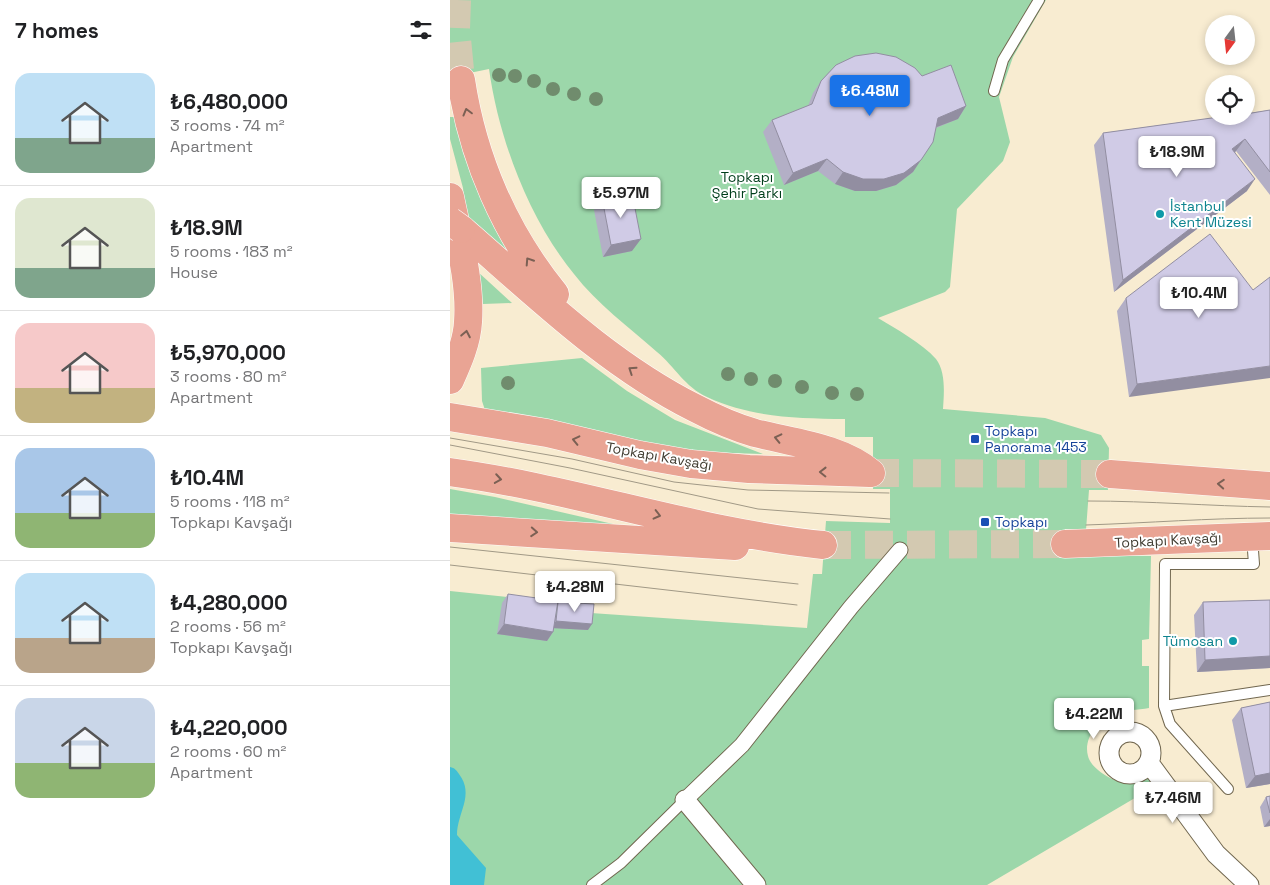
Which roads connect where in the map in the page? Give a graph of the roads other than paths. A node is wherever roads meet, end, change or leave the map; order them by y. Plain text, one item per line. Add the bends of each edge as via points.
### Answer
1 (1039, 0) edge
2 (461, 80) tunnel mouth
3 (994, 91) dead end
4 (450, 197) edge
5 (455, 229) edge
6 (592, 340) junction
7 (450, 380) edge
8 (450, 417) edge
9 (450, 472) edge
10 (1110, 474) tunnel mouth
11 (1270, 486) edge
12 (450, 528) edge
13 (1261, 536) edge
14 (1065, 544) tunnel mouth
15 (900, 550) dead end
16 (1270, 690) edge
17 (1164, 706) junction
18 (1149, 763) dead end
19 (1228, 789) dead end
20 (685, 800) junction
21 (592, 885) edge
22 (756, 885) edge
23 (1249, 885) edge

1 - 3 lane via 1003,60
6 -> 2 main road via 536,271 511,229 488,180
4 - 5 main road
5 - 6 main road via 573,328
7 -> 5 main road via 468,323 468,299
6 - 8 main road, Topkapı Kavşağı via 659,388 695,408 752,432 842,455 857,461 872,474 749,470 691,464 522,428
9 - 12 main road via 507,480 748,536 823,545 707,545
11 -> 10 main road
13 - 14 main road, Topkapı Kavşağı
13 - 17 lane via 1254,564 1165,564
15 - 20 street via 742,745
16 - 17 lane
17 - 19 lane via 1170,724
18 - 23 street via 1216,854
20 - 21 lane via 621,863
20 - 22 street

